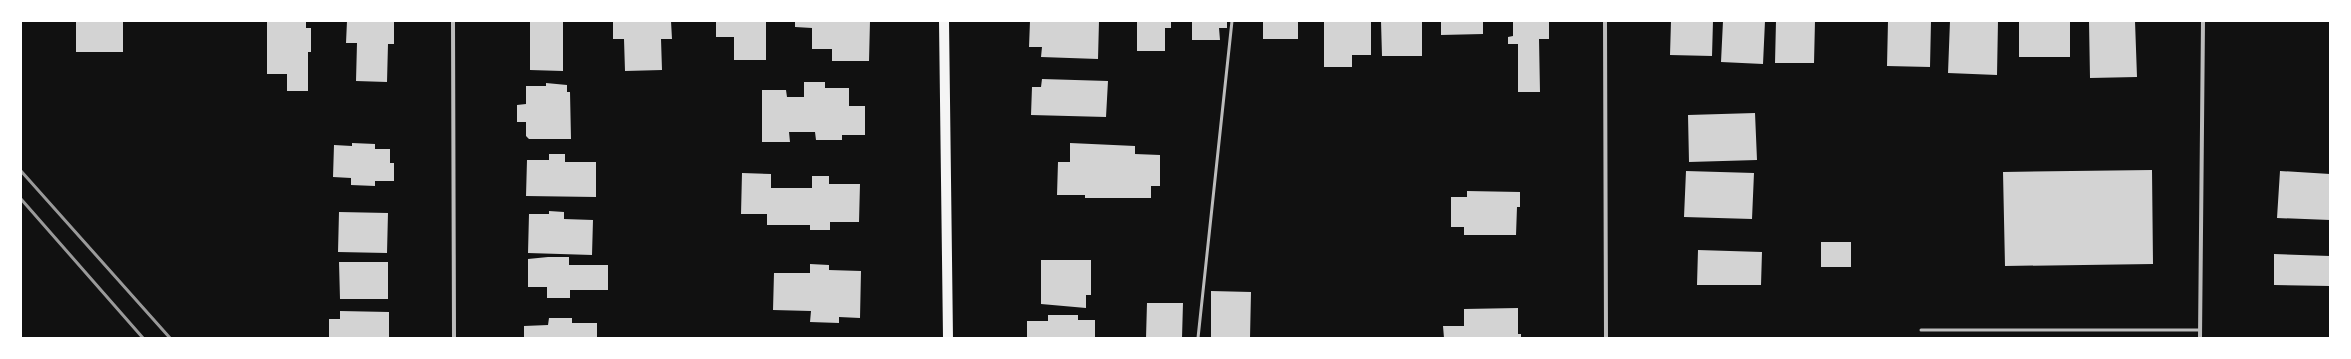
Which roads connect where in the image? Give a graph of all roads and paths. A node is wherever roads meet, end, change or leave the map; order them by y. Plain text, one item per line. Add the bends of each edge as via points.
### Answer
1 (453, 21) edge
2 (944, 21) edge
3 (1232, 21) edge
4 (1605, 21) edge
5 (2203, 21) edge
6 (1921, 330) dead end
7 (2200, 330) junction
8 (454, 338) edge
9 (948, 338) edge
10 (1198, 338) edge
11 (1606, 338) edge
12 (2200, 338) edge

1 - 8 street
2 - 9 main road
3 - 10 lane
4 - 11 street
5 - 7 street
6 - 7 lane
7 - 12 street

